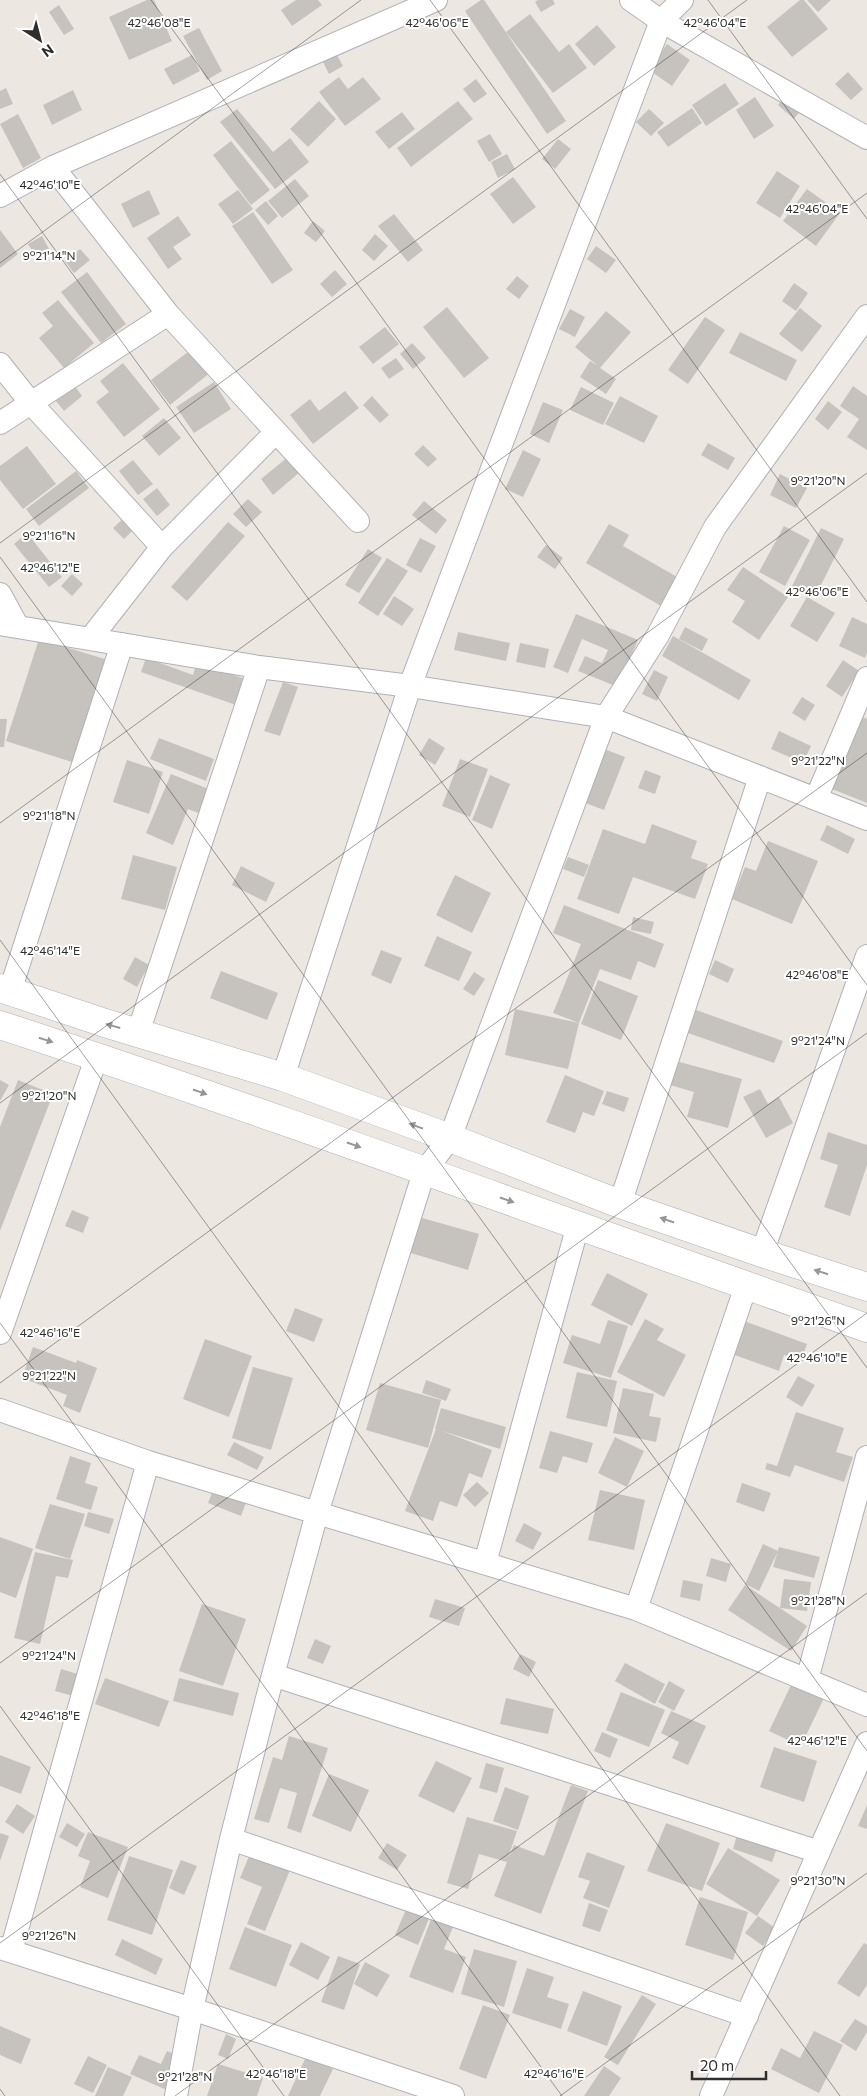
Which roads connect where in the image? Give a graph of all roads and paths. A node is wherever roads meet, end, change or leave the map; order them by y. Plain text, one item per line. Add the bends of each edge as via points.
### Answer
1 (436, 0) edge
2 (632, 0) edge
3 (682, 0) edge
4 (661, 21) junction
5 (867, 138) edge
6 (53, 168) junction
7 (0, 196) edge
8 (168, 314) junction
9 (867, 316) edge
10 (0, 364) edge
11 (31, 403) junction
12 (0, 423) edge
13 (275, 433) junction
14 (358, 521) dead end
15 (162, 547) junction
16 (0, 594) edge
17 (9, 626) edge
18 (90, 639) junction
19 (122, 644) junction
20 (259, 667) junction
21 (867, 678) edge
22 (410, 686) junction
23 (606, 717) junction
24 (760, 777) junction
25 (816, 799) junction
26 (867, 819) edge
27 (867, 956) edge
28 (5, 989) edge
29 (0, 1025) edge
30 (138, 1033) junction
31 (97, 1056) junction
32 (283, 1078) junction
33 (450, 1138) junction
34 (424, 1172) junction
35 (620, 1204) junction
36 (578, 1225) junction
37 (762, 1253) junction
38 (746, 1286) junction
39 (867, 1287) edge
40 (867, 1328) edge
41 (0, 1333) edge
42 (0, 1410) edge
43 (867, 1457) edge
44 (148, 1462) junction
45 (317, 1513) junction
46 (485, 1564) junction
47 (636, 1609) junction
48 (274, 1675) junction
49 (807, 1680) junction
50 (867, 1705) edge
51 (867, 1743) edge
52 (231, 1840) junction
53 (819, 1852) junction
54 (5, 1950) edge
55 (192, 2009) junction
56 (747, 2016) junction
57 (176, 2096) edge
58 (453, 2096) edge
59 (712, 2096) edge

1 - 6 street
2 - 4 street
3 - 4 street
4 - 5 street
4 - 22 street
6 - 7 street
6 - 8 street
8 - 11 street
8 - 13 street
9 - 23 street via 715,527 658,635
10 - 11 street
11 - 12 street
11 - 15 street
13 - 14 street
13 - 15 street
15 - 18 street
16 - 17 street
17 - 18 street
18 - 19 street
19 - 20 street
19 - 28 street
20 - 22 street
20 - 30 street
21 - 25 street
22 - 23 street
22 - 32 street
23 - 24 street
23 - 33 street
24 - 25 street
24 - 35 street
25 - 26 street
27 - 37 street
30 -> 28 main road
29 -> 31 main road
30 - 32 main road
31 -> 34 main road
31 - 41 street
33 -> 32 main road
33 - 34 street
33 - 35 main road
34 -> 36 main road
34 - 45 street
37 -> 35 main road
36 - 38 main road
36 - 46 street
39 -> 37 main road
38 - 40 main road
38 - 47 street
42 - 44 street
43 - 49 street
44 - 45 street
44 - 54 street
45 - 46 street
45 - 48 street
46 - 47 street
47 - 49 street
48 - 52 street
48 - 53 street
49 - 50 street
51 - 53 street
52 - 55 street
52 - 56 street
53 - 56 street
54 - 55 street
55 - 57 street
55 - 58 street
56 - 59 street

